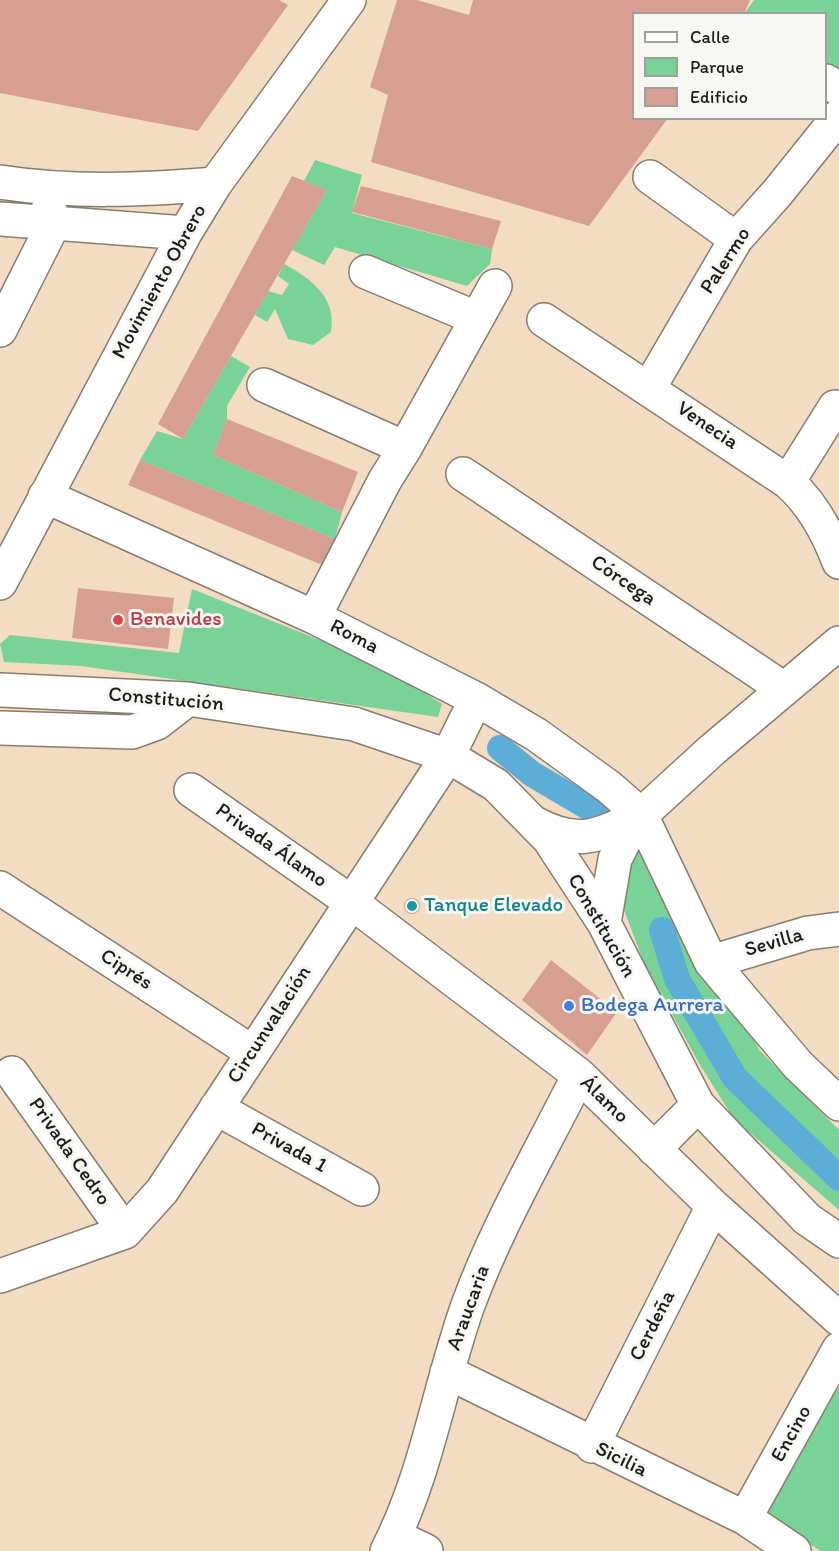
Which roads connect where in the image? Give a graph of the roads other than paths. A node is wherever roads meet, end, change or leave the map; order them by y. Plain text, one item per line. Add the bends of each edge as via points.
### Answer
1 (349, 0) edge
2 (839, 116) edge
3 (650, 177) dead end
4 (0, 182) edge
5 (215, 184) junction
6 (45, 189) junction
7 (0, 219) edge
8 (53, 225) junction
9 (185, 233) junction
10 (736, 239) junction
11 (366, 272) dead end
12 (495, 286) dead end
13 (476, 318) junction
14 (544, 320) dead end
15 (0, 330) edge
16 (264, 385) dead end
17 (650, 388) junction
18 (835, 407) dead end
19 (405, 448) junction
20 (463, 474) dead end
21 (788, 482) junction
22 (45, 496) junction
23 (839, 562) edge
24 (0, 583) edge
25 (314, 617) junction
26 (839, 643) edge
27 (784, 689) junction
28 (0, 690) edge
29 (188, 699) junction
30 (476, 699) junction
31 (0, 728) edge
32 (448, 756) junction
33 (191, 790) dead end
34 (641, 815) junction
35 (533, 822) junction
36 (4, 897) edge
37 (351, 902) junction
38 (604, 923) junction
39 (839, 930) edge
40 (711, 962) junction
41 (252, 1052) junction
42 (12, 1073) dead end
43 (579, 1076) junction
44 (839, 1104) edge
45 (698, 1105) junction
46 (216, 1108) junction
47 (654, 1149) junction
48 (362, 1189) dead end
49 (713, 1206) junction
50 (125, 1232) junction
51 (839, 1241) edge
52 (0, 1276) edge
53 (839, 1319) edge
54 (839, 1350) edge
55 (447, 1372) junction
56 (592, 1446) junction
57 (745, 1518) junction
58 (391, 1544) edge
59 (426, 1551) edge
60 (794, 1551) edge

1 - 5 street, Movimiento Obrero
2 - 10 street, Palermo
3 - 10 street
4 - 6 street
5 - 6 street via 134,190
5 - 9 street, Movimiento Obrero
6 - 8 street
7 - 8 street
8 - 9 street
8 - 15 street
9 - 22 street, Movimiento Obrero
10 - 17 street, Palermo
11 - 13 street
12 - 13 street
13 - 19 street
14 - 17 street, Venecia
16 - 19 street
17 - 21 street, Venecia
18 - 21 street
19 - 25 street
20 - 27 street, Córcega
21 - 23 street, Venecia via 817,518
22 - 24 street, Movimiento Obrero
22 - 25 street, Roma
25 - 30 street, Roma
26 - 27 street
27 - 34 street
28 - 29 street, Constitución
29 - 31 street via 158,723 132,732
29 - 32 street, Constitución via 354,724
30 - 32 street, Circunvalación
30 - 34 street, Roma via 576,763
32 - 35 street, Constitución via 495,785
32 - 37 street, Circunvalación
33 - 37 street, Privada Álamo
34 - 35 street via 578,837 564,837
34 - 38 street via 615,860
34 - 40 street
35 - 38 street, Constitución via 549,839
36 - 41 street, Ciprés
37 - 41 street, Circunvalación
37 - 43 street, Álamo
38 - 45 street, Constitución
39 - 40 street, Sevilla via 807,933
40 - 44 street via 798,1065
41 - 46 street, Circunvalación
42 - 50 street, Privada Cedro
43 - 47 street, Álamo
43 - 55 street, Araucaria via 490,1251
45 - 47 street
45 - 51 street, Constitución via 807,1220
46 - 48 street, Privada 1
46 - 50 street, Circunvalación via 162,1191
47 - 49 street, Álamo
49 - 53 street, Álamo
49 - 56 street, Cerdeña
50 - 52 street, Circunvalación
54 - 57 street, Encino
55 - 56 street, Sicilia
55 - 58 street, Araucaria via 421,1468
56 - 57 street, Sicilia
57 - 60 street, Sicilia
58 - 59 street

